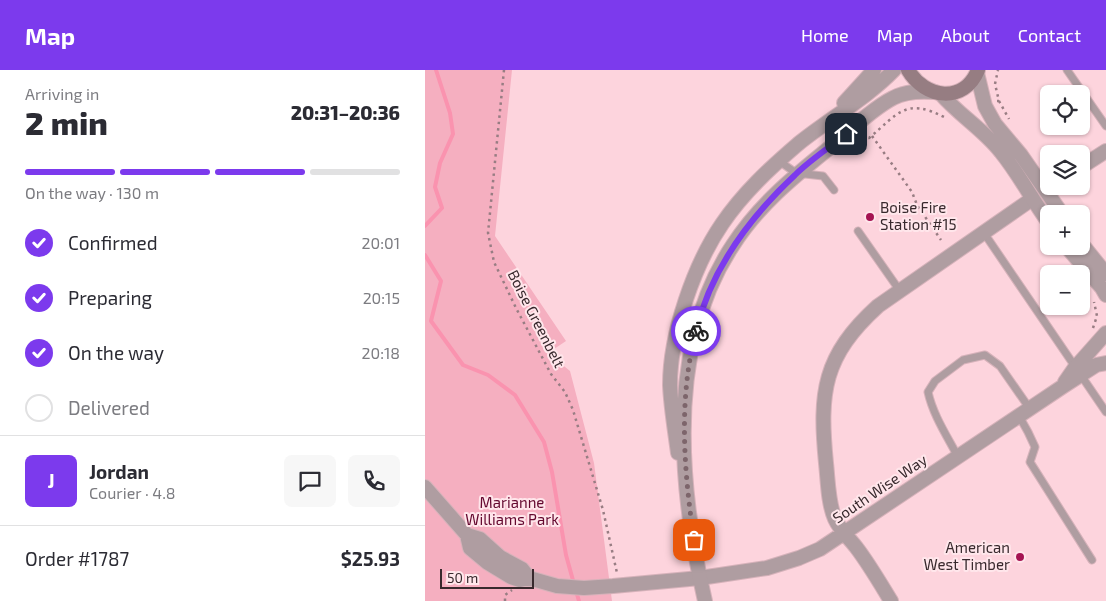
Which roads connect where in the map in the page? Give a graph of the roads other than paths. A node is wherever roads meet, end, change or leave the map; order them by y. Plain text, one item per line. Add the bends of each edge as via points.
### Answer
1 (874, 70) edge
2 (894, 70) edge
3 (908, 70) edge
4 (1068, 70) edge
5 (977, 71) edge
6 (938, 93) junction
7 (823, 126) junction
8 (1106, 126) edge
9 (1106, 151) edge
10 (779, 161) junction
11 (1090, 161) edge
12 (796, 173) junction
13 (1040, 177) edge
14 (834, 190) dead end
15 (1032, 199) junction
16 (1040, 210) edge
17 (858, 231) dead end
18 (985, 232) junction
19 (1090, 254) edge
20 (1074, 255) edge
21 (1106, 274) edge
22 (900, 291) junction
23 (1106, 295) edge
24 (1106, 333) edge
25 (1106, 362) edge
26 (1078, 371) junction
27 (1024, 412) junction
28 (1106, 412) edge
29 (958, 457) junction
30 (425, 487) edge
31 (687, 495) junction
32 (845, 533) junction
33 (1093, 560) dead end
34 (700, 578) junction
35 (705, 601) edge
36 (891, 601) edge

1 - 7 street
2 - 7 street via 878,87
3 - 6 main road via 923,88
4 - 8 lane
5 - 6 main road via 971,82 962,88
5 - 13 street via 985,106 995,124
6 - 12 street via 918,91 893,98
6 - 15 street via 988,138
7 - 10 street
9 - 11 street
10 - 12 lane
10 - 31 street via 743,198 713,237 677,327 670,383 679,459
12 - 14 lane via 823,176
12 - 31 street via 762,208 733,245 700,313 686,391 684,456
15 - 16 street
15 - 18 street
17 - 22 lane
18 - 22 street
18 - 26 lane
19 - 21 street
20 - 23 street
22 - 32 street via 878,306 850,334 831,369 825,390 823,429 829,494 835,520
24 - 26 street, South Wise Way
25 - 26 street, South Wise Way
26 - 27 street, South Wise Way via 1062,387
26 - 28 lane
27 - 29 street, South Wise Way
27 - 29 lane via 1000,366 985,355 963,360 935,381 928,392 938,420
27 - 33 lane via 1035,447 1030,462
29 - 32 street, South Wise Way
30 - 34 street, South Wise Way via 467,535 480,539 500,557 522,569 529,578 571,588
31 - 34 street
32 - 34 street, South Wise Way via 820,549 767,568
32 - 36 street
34 - 35 street

